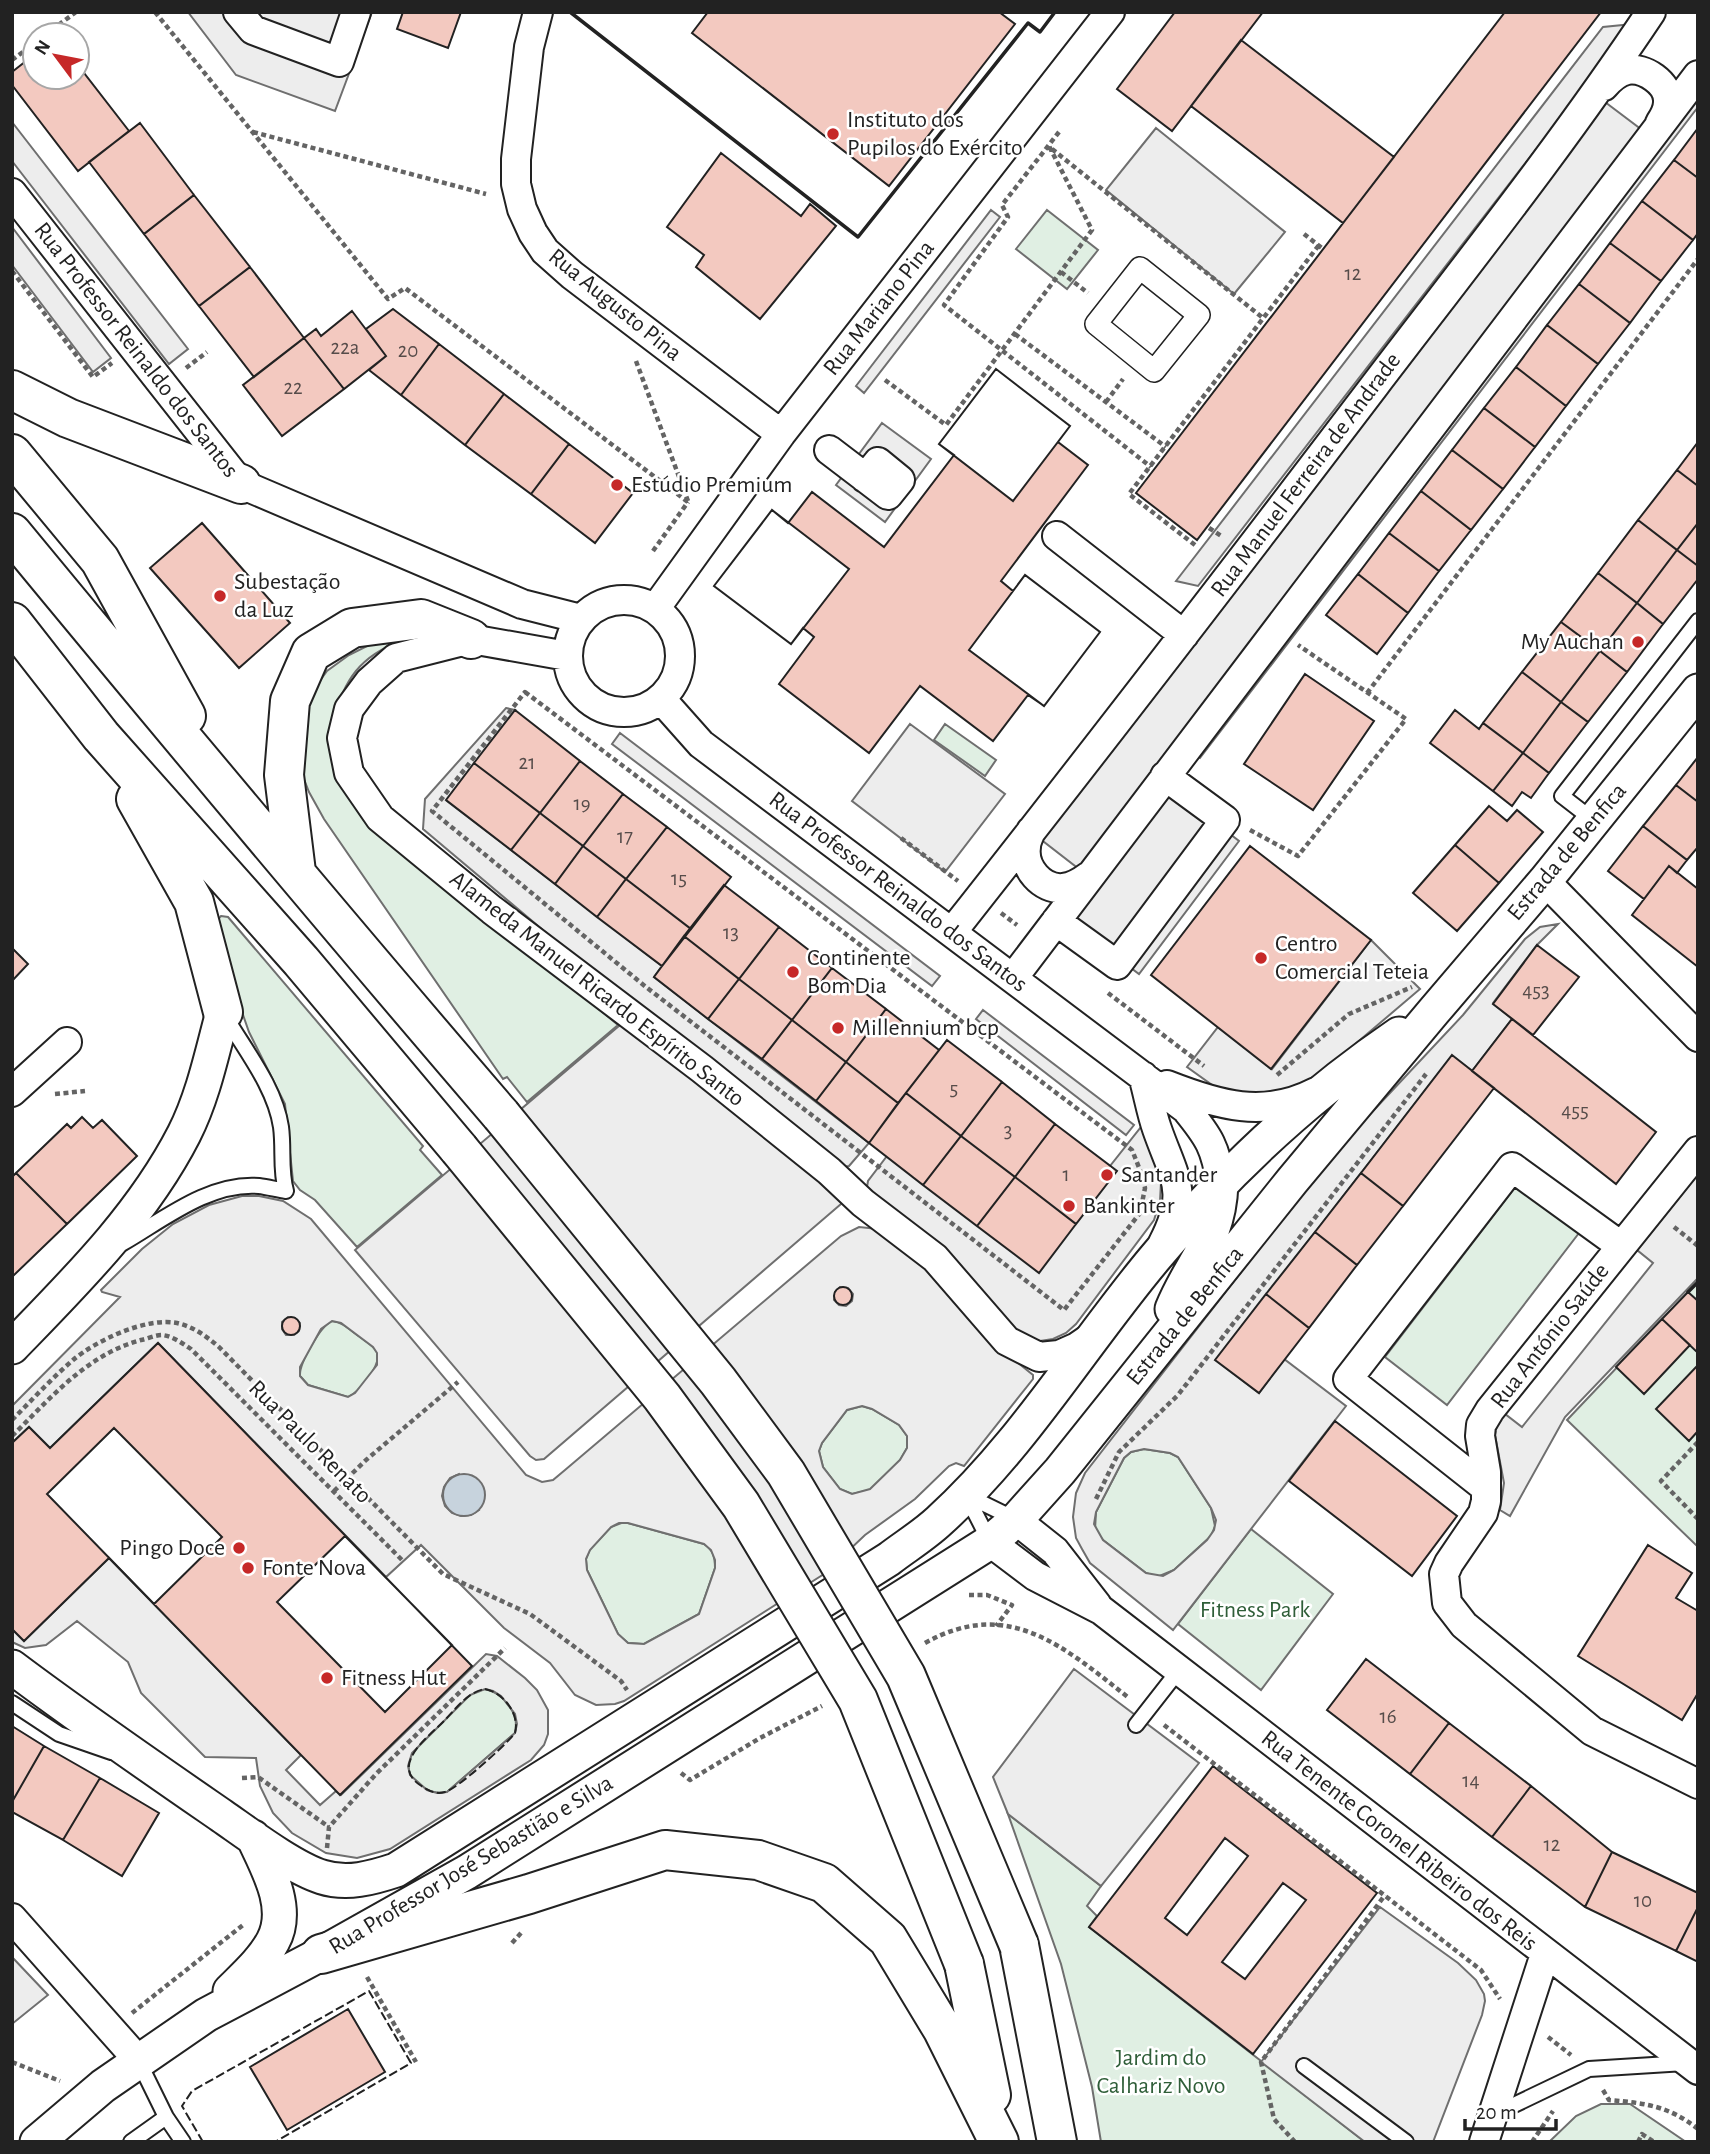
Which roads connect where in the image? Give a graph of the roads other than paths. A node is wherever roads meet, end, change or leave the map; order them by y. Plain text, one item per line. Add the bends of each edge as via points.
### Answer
1 (238, 12) edge
2 (356, 12) edge
3 (538, 12) edge
4 (1110, 12) edge
5 (1651, 12) edge
6 (1698, 75) edge
7 (1598, 91) junction
8 (1653, 134) junction
9 (12, 193) edge
10 (1108, 309) joint
11 (12, 390) edge
12 (781, 434) junction
13 (829, 450) dead end
14 (12, 454) edge
15 (865, 478) dead end
16 (240, 484) junction
17 (12, 533) edge
18 (1057, 536) dead end
19 (656, 609) junction
20 (581, 619) junction
21 (1698, 621) edge
22 (12, 622) edge
23 (1184, 635) junction
24 (471, 639) junction
25 (567, 656) junction
26 (1698, 691) edge
27 (661, 699) junction
28 (101, 736) junction
29 (1165, 776) junction
30 (233, 801) junction
31 (1594, 821) junction
32 (1031, 831) junction
33 (296, 872) junction
34 (1090, 875) junction
35 (1545, 881) junction
36 (1056, 921) junction
37 (951, 932) junction
38 (1013, 978) junction
39 (1425, 998) junction
40 (223, 1012) junction
41 (1698, 1037) edge
42 (67, 1042) dead end
43 (1143, 1076) junction
44 (1331, 1084) junction
45 (12, 1092) edge
46 (1698, 1151) edge
47 (1221, 1184) junction
48 (1621, 1246) junction
49 (98, 1258) junction
50 (1154, 1259) junction
51 (1096, 1334) junction
52 (12, 1347) edge
53 (1156, 1350) junction
54 (1486, 1488) junction
55 (966, 1494) junction
56 (1016, 1520) junction
57 (990, 1542) junction
58 (889, 1559) joint
59 (911, 1593) joint
60 (1101, 1610) junction
61 (12, 1667) edge
62 (1179, 1670) junction
63 (12, 1703) edge
64 (1136, 1725) dead end
65 (139, 1759) junction
66 (1698, 1784) edge
67 (253, 1837) junction
68 (12, 1918) edge
69 (321, 1954) junction
70 (1545, 1954) junction
71 (206, 2015) junction
72 (138, 2060) junction
73 (1304, 2066) dead end
74 (1693, 2067) edge
75 (1494, 2114) junction
76 (166, 2117) junction
77 (37, 2142) edge
78 (131, 2142) edge
79 (183, 2142) edge
80 (1000, 2142) edge
81 (1057, 2142) edge
82 (1406, 2142) edge
83 (1483, 2142) edge

1 - 2 street via 253,30 339,62
3 - 12 street, Rua Augusto Pina via 529,47 516,159 516,184 533,233 572,275
4 - 12 street, Rua Mariano Pina
5 - 7 street, Rua Manuel Ferreira de Andrade
6 - 8 street
7 - 8 street via 1626,70 1654,77 1667,91 1668,103
7 - 23 street, Rua Manuel Ferreira de Andrade
8 - 29 street
9 - 16 street, Rua Professor Reinaldo dos Santos
10 - 10 street via 1140,268 1199,315 1154,371 1096,324
11 - 16 highway via 68,418
12 - 19 street, Rua Mariano Pina
13 - 15 street
14 - 30 highway via 100,560
16 - 20 street, Rua Professor Reinaldo dos Santos via 522,604
17 - 30 highway
18 - 23 street
19 - 20 street via 637,601 616,600 597,606
19 - 27 street via 673,628 681,653 676,678
20 - 25 street via 570,636
21 - 31 lane via 1562,796
22 - 28 highway
23 - 32 street, Rua Manuel Ferreira de Andrade
24 - 25 street, Alameda Manuel Ricardo Espírito Santo
24 - 33 highway via 421,620 352,628 311,653 290,701 284,775
24 - 51 street, Alameda Manuel Ricardo Espírito Santo via 396,658 369,682 349,709 342,738 349,773 380,818 935,1258 1007,1341 1039,1357 1059,1355
25 - 27 street via 572,681 589,701 612,712 638,711
26 - 31 street, Estrada de Benfica
27 - 37 street, Rua Professor Reinaldo dos Santos via 701,744
28 - 40 highway via 194,902
28 - 80 highway, bridge via 301,961 458,1149 662,1397 741,1505 858,1700 964,1964
29 - 34 street
29 - 36 street via 1225,820 1126,954 1117,965
30 - 33 highway
31 - 35 street, Estrada de Benfica
32 - 34 street via 1027,862 1043,883 1065,888
32 - 37 street, Rua Manuel Ferreira de Andrade
33 - 81 highway, bridge via 718,1381 786,1473 906,1676 1019,1945
34 - 36 street
35 - 39 street, Estrada de Benfica
35 - 41 street
36 - 38 street
37 - 38 street, Rua Professor Reinaldo dos Santos
38 - 43 street, Rua Professor Reinaldo dos Santos
39 - 44 street, Estrada de Benfica
39 - 53 street, Estrada de Benfica via 1293,1181
40 - 49 street via 184,1134
40 - 49 lane via 274,1101 281,1127 286,1191 258,1186 228,1188 190,1203
42 - 45 street
43 - 44 street, Rua Professor Reinaldo dos Santos via 1195,1096 1263,1108 1299,1101
43 - 47 street, Rua Professor Reinaldo dos Santos via 1186,1110 1208,1136
43 - 50 street via 1178,1184 1177,1206
44 - 47 street, Estrada de Benfica via 1256,1147
46 - 48 street, Rua António Saúde
47 - 50 street, Estrada de Benfica
47 - 53 street via 1212,1235 1178,1296
48 - 54 street, Rua António Saúde via 1481,1425
48 - 54 street via 1511,1167 1348,1378
49 - 52 street
50 - 51 street, Estrada de Benfica
51 - 55 street, Estrada de Benfica
53 - 56 street, Estrada de Benfica
54 - 66 street, Rua António Saúde via 1483,1513 1444,1574 1447,1602 1464,1625 1592,1731
55 - 56 lane
55 - 57 lane
55 - 58 street, Estrada de Benfica
56 - 57 street, Estrada de Benfica
56 - 60 street, Rua Tenente Coronel Ribeiro dos Reis via 1055,1550
57 - 59 street, Estrada de Benfica
57 - 60 street, Rua Tenente Coronel Ribeiro dos Reis via 1035,1576
58 - 67 street, Rua Professor José Sebastião e Silva via 396,1870 372,1878 323,1878
59 - 69 street, Rua Professor José Sebastião e Silva via 467,1872
60 - 62 street, Rua Tenente Coronel Ribeiro dos Reis
61 - 65 street, Rua Professor José Sebastião e Silva
62 - 64 lane
62 - 70 street, Rua Tenente Coronel Ribeiro dos Reis
63 - 65 lane via 59,1734
65 - 67 street, Rua Professor José Sebastião e Silva
67 - 71 street via 276,1894 279,1916 274,1939 259,1962
68 - 72 street
69 - 71 street, Rua Professor José Sebastião e Silva
69 - 80 highway via 666,1850 758,1860 824,1883 888,1939 943,2030
70 - 74 street, Rua Tenente Coronel Ribeiro dos Reis
70 - 75 street
71 - 72 street, Rua Professor José Sebastião e Silva
72 - 76 lane
72 - 77 street, Rua Professor José Sebastião e Silva
73 - 82 lane
74 - 75 lane via 1588,2069
75 - 83 street
76 - 78 lane
76 - 79 lane

